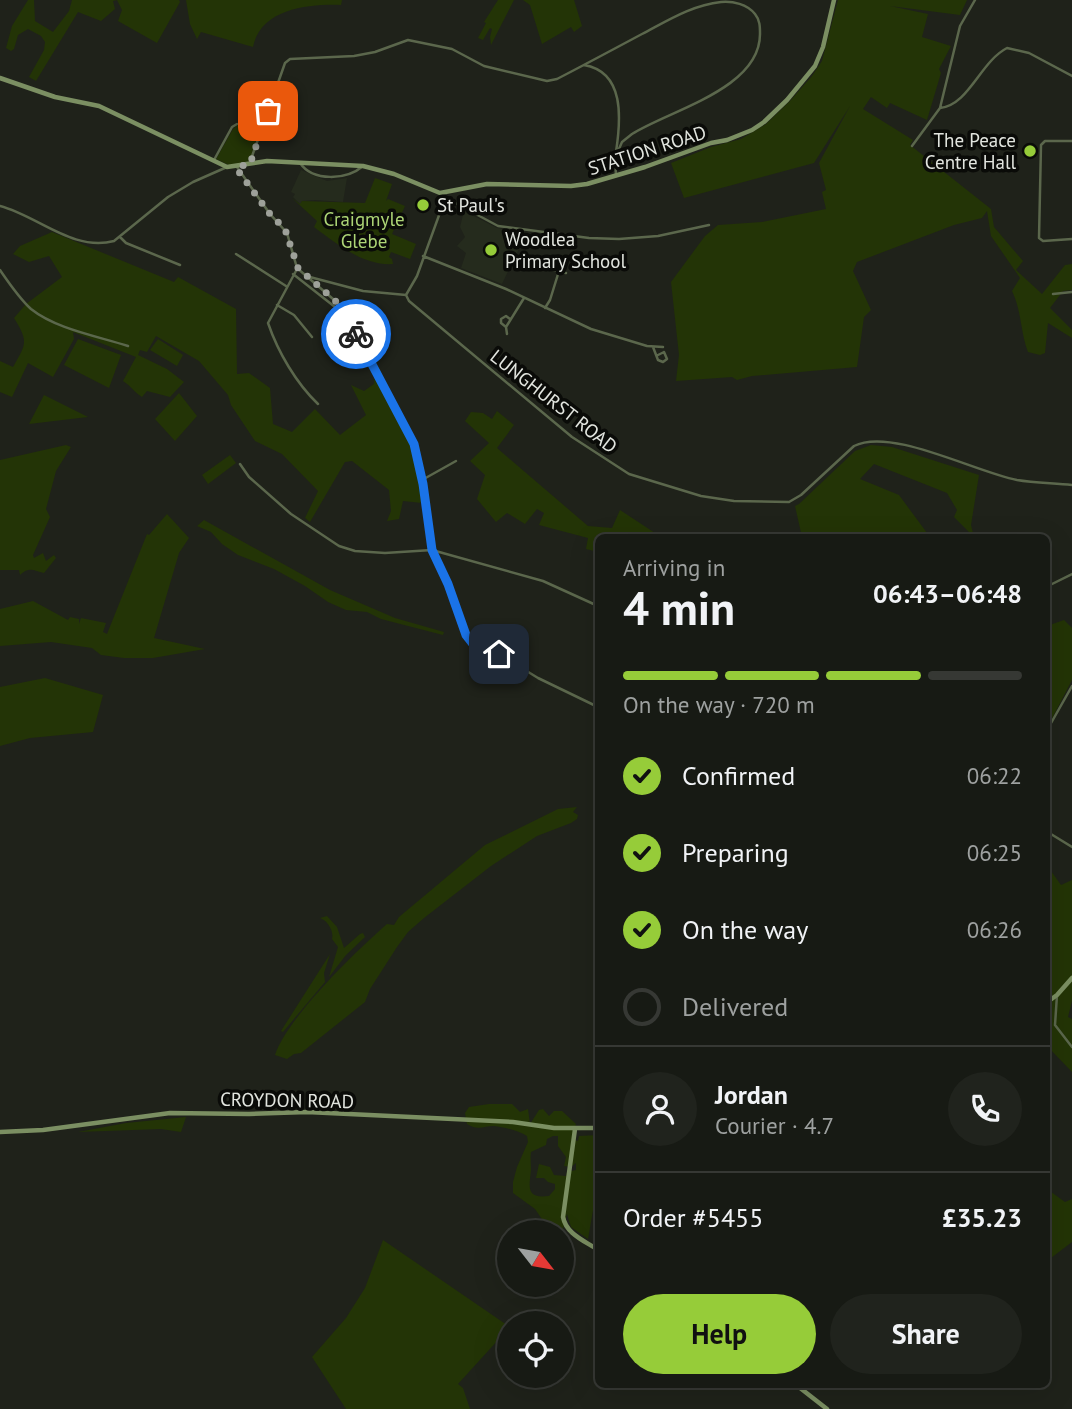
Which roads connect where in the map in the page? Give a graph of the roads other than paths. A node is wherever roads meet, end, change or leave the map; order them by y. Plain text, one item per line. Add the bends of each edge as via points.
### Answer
1 (834, 0) edge
2 (975, 0) edge
3 (584, 65) junction
4 (1072, 76) edge
5 (0, 78) edge
6 (940, 108) junction
7 (237, 124) dead end
8 (1072, 141) edge
9 (912, 146) dead end
10 (614, 158) junction
11 (214, 160) junction
12 (299, 163) junction
13 (250, 164) junction
14 (363, 166) junction
15 (227, 167) junction
16 (237, 167) junction
17 (616, 176) junction
18 (446, 195) junction
19 (0, 206) edge
20 (709, 225) dead end
21 (119, 236) junction
22 (1072, 239) edge
23 (236, 254) dead end
24 (423, 257) junction
25 (180, 265) dead end
26 (298, 268) junction
27 (549, 269) dead end
28 (0, 270) edge
29 (559, 271) junction
30 (566, 272) dead end
31 (293, 274) junction
32 (306, 276) junction
33 (286, 286) junction
34 (1072, 292) edge
35 (1053, 294) dead end
36 (406, 295) junction
37 (524, 298) junction
38 (276, 304) junction
39 (545, 308) junction
40 (511, 320) junction
41 (506, 327) junction
42 (349, 331) dead end
43 (507, 334) dead end
44 (312, 337) dead end
45 (128, 346) dead end
46 (653, 347) junction
47 (663, 347) dead end
48 (657, 355) dead end
49 (318, 404) dead end
50 (456, 461) dead end
51 (240, 464) dead end
52 (422, 480) junction
53 (1072, 485) edge
54 (432, 550) junction
55 (1072, 575) edge
56 (1050, 585) edge
57 (595, 605) edge
58 (1072, 686) edge
59 (595, 706) edge
60 (1050, 726) edge
61 (1050, 833) edge
62 (1072, 847) edge
63 (1072, 978) edge
64 (1057, 995) junction
65 (1050, 1000) edge
66 (1072, 1047) edge
67 (595, 1128) edge
68 (575, 1129) junction
69 (0, 1132) edge
70 (595, 1248) edge
71 (800, 1388) edge
72 (827, 1409) edge

1 - 17 street, STATION ROAD via 815,66 764,122 727,140
2 - 6 street via 960,26
3 - 10 street via 603,72 615,88
3 - 10 street via 678,15 712,4 741,4 760,23 754,57 737,79 632,134
3 - 13 street via 557,79 542,80 484,66 452,49 408,40 354,56 290,59
4 - 6 street via 1029,53 1007,48 959,100
5 - 11 street via 99,106
6 - 9 street
7 - 11 street
8 - 22 street via 1041,145 1039,238
10 - 17 street
11 - 15 street
12 - 13 street
12 - 14 street
12 - 14 street via 329,177
13 - 16 street
14 - 18 street
15 - 16 street
15 - 21 street via 168,197
16 - 26 street via 285,229
17 - 18 street, STATION ROAD via 571,186 487,184
18 - 20 street via 498,226 589,238 658,236
18 - 24 street
19 - 21 street via 81,240 103,244
21 - 25 street
23 - 33 street
24 - 36 street
24 - 37 street
26 - 31 street
26 - 32 street
27 - 29 street
28 - 45 street via 34,311
29 - 30 street
29 - 39 street
31 - 33 street
31 - 42 street via 332,305
32 - 36 street via 363,291
32 - 52 street via 340,305 352,326 414,444
33 - 38 street
34 - 35 street
36 - 53 street, LUNGHURST ROAD via 591,451 629,474 701,496 789,502 854,446 878,440 1018,480
37 - 39 street
37 - 40 street
38 - 44 street via 294,315
38 - 49 street via 269,327 306,393
39 - 46 street via 592,329
40 - 41 street
40 - 41 street via 502,318
41 - 43 street
46 - 47 street
46 - 48 street
50 - 52 street
51 - 54 street via 291,514 339,547 385,553
52 - 54 street
54 - 57 street via 536,578
54 - 59 street via 470,642
55 - 56 street
58 - 60 street
61 - 62 street
63 - 64 street
64 - 65 street
64 - 66 street via 1055,1025
67 - 68 street, CROYDON ROAD
68 - 69 street, CROYDON ROAD via 307,1112 170,1113
68 - 70 street via 564,1224
71 - 72 street

